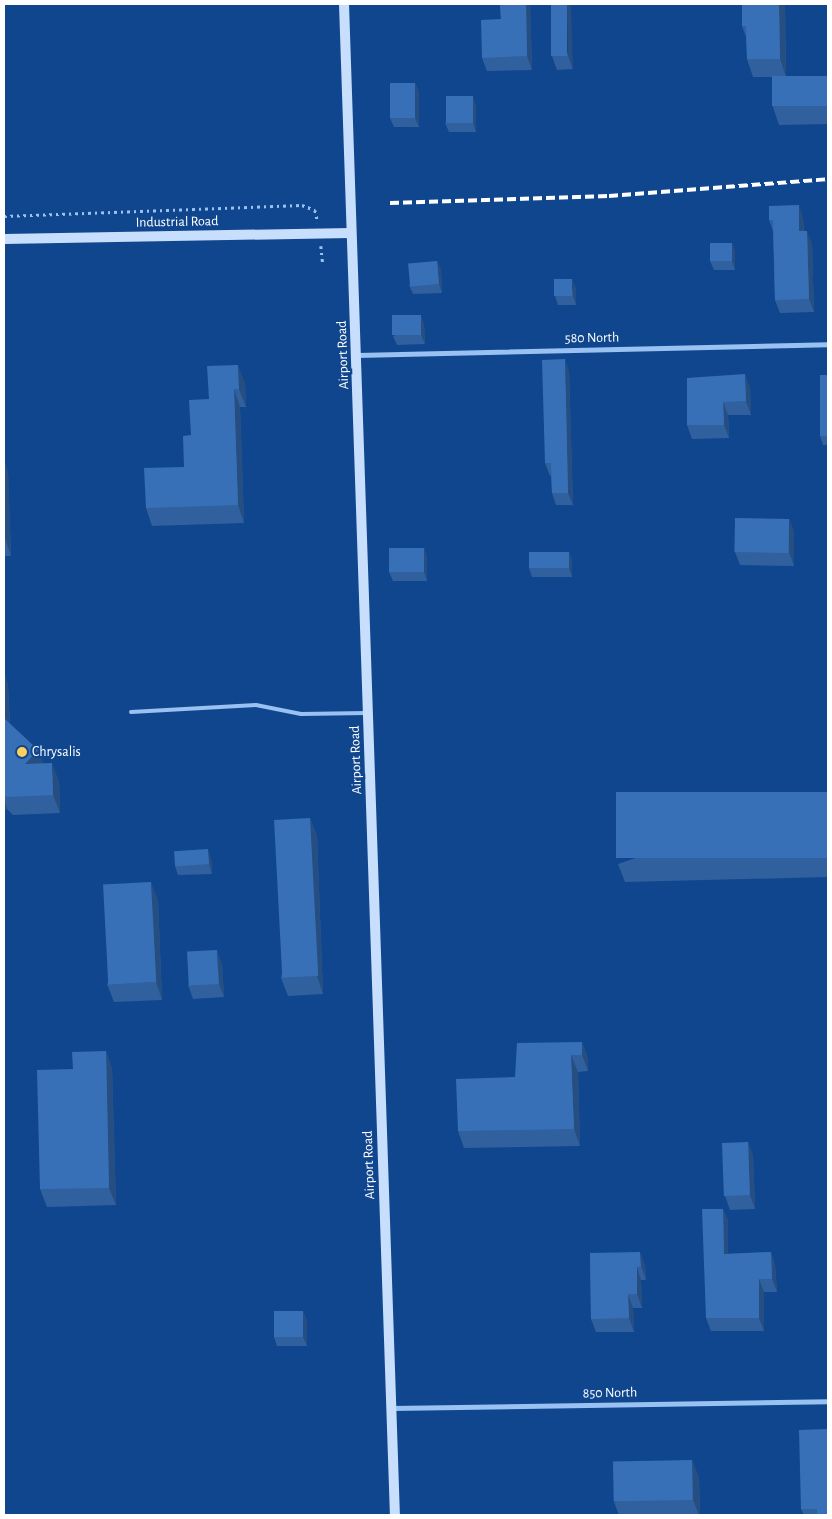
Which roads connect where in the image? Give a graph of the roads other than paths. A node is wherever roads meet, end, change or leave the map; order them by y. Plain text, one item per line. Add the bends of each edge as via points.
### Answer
1 (344, 4) edge
2 (351, 233) junction
3 (4, 239) edge
4 (828, 344) edge
5 (356, 355) junction
6 (131, 712) dead end
7 (368, 713) junction
8 (828, 1401) edge
9 (391, 1408) junction
10 (395, 1515) edge

1 - 2 street, Airport Road
2 - 3 street, Industrial Road
2 - 5 street, Airport Road
4 - 5 street, 580 North
5 - 7 street, Airport Road
6 - 7 lane via 256,705 301,714
7 - 9 street, Airport Road
8 - 9 street, 850 North
9 - 10 street, Airport Road

